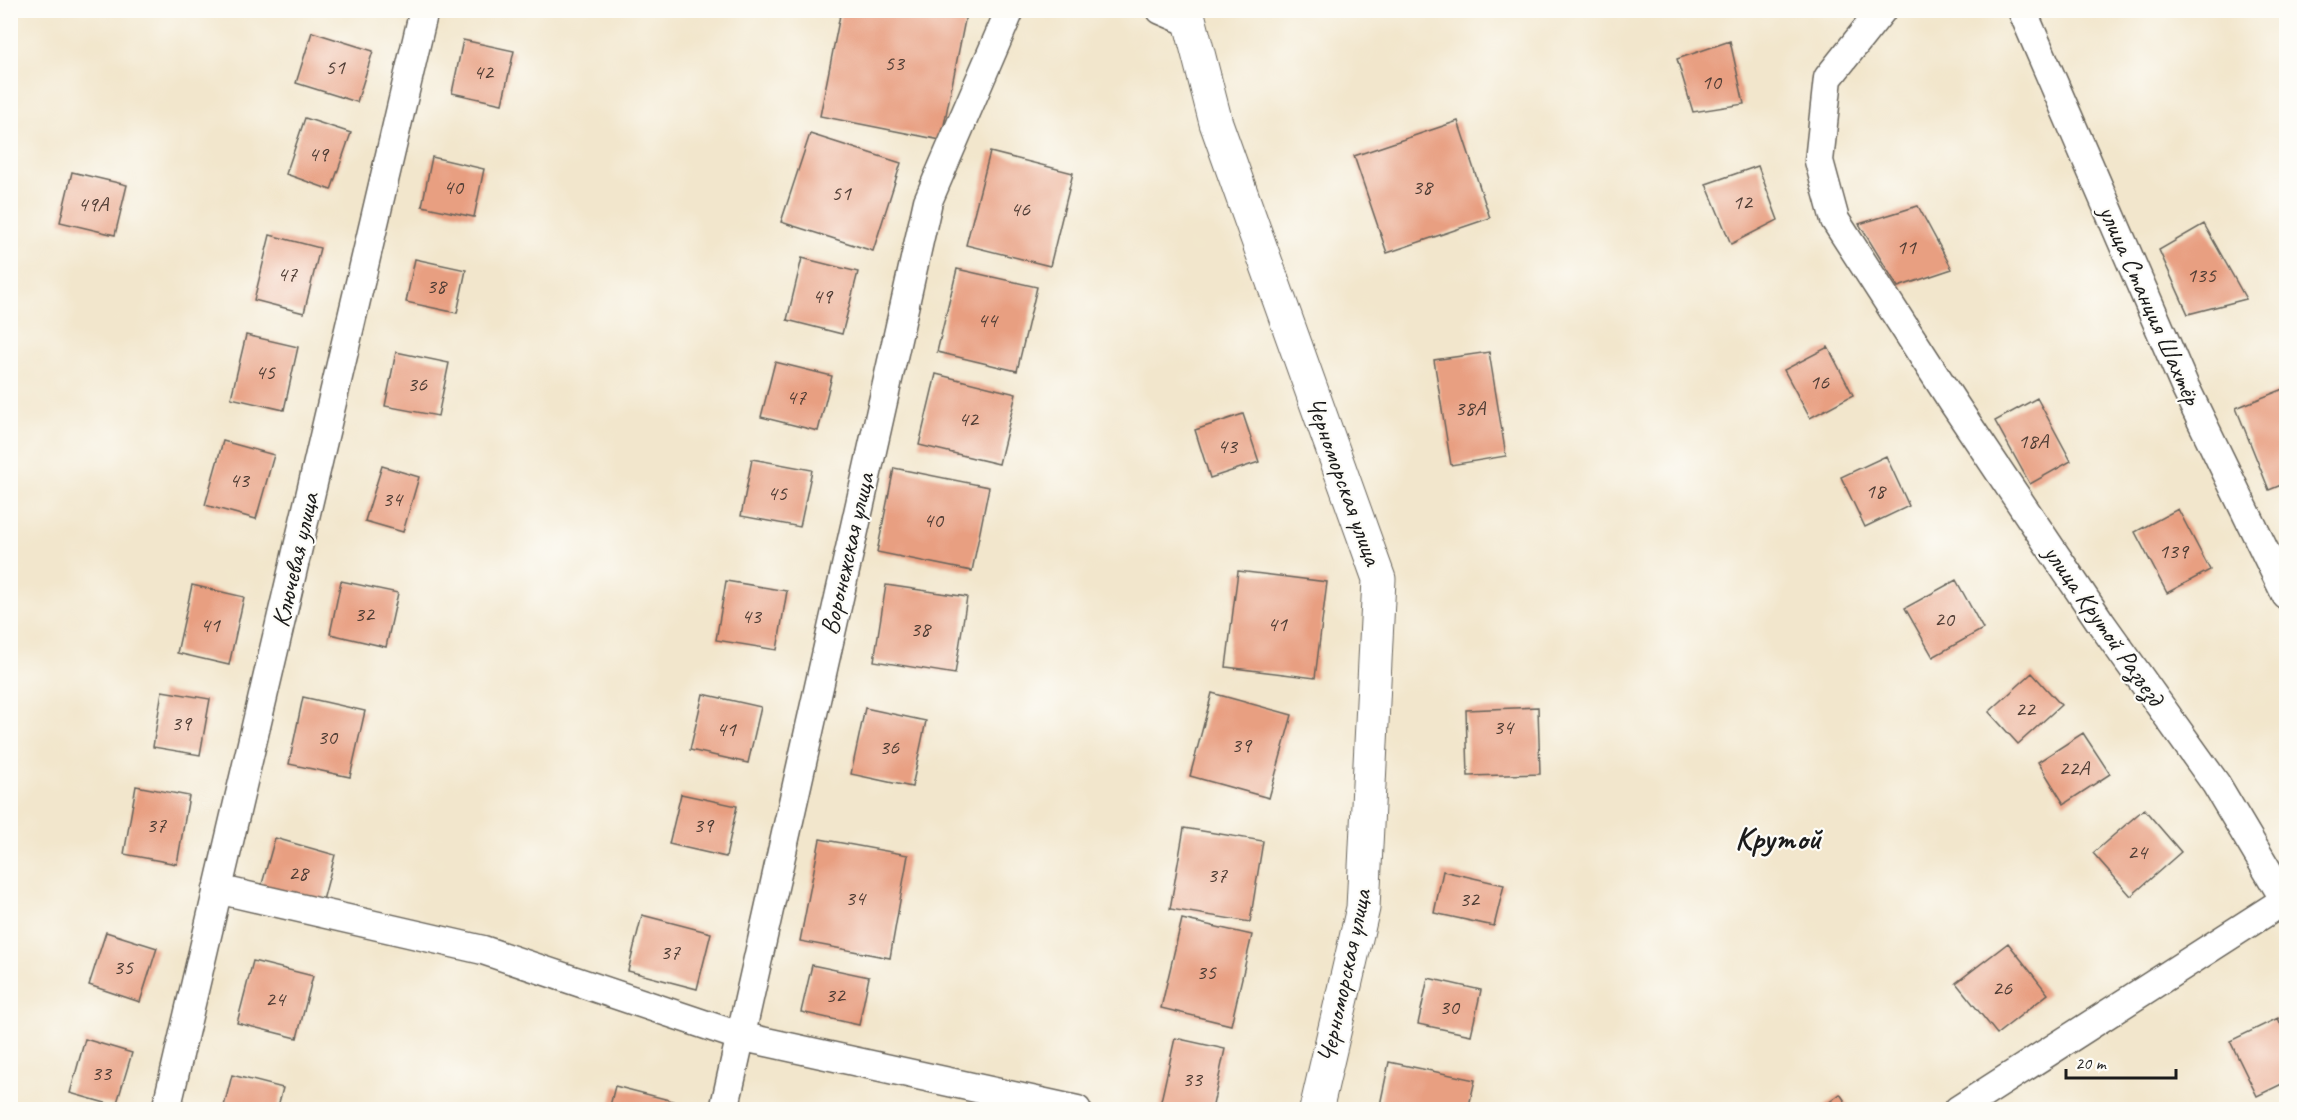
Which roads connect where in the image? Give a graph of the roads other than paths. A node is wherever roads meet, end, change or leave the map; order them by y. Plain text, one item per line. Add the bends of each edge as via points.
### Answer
1 (424, 10) edge
2 (1010, 10) edge
3 (1882, 10) edge
4 (2022, 10) edge
5 (1179, 14) edge
6 (2286, 596) edge
7 (217, 889) junction
8 (2286, 899) edge
9 (739, 1036) junction
10 (165, 1110) edge
11 (724, 1110) edge
12 (1077, 1110) edge
13 (1316, 1110) edge
14 (1958, 1110) edge

1 - 7 street, Ключевая улица
2 - 9 street, Воронежская улица via 928,201
3 - 8 street, улица Крутой Разъезд via 1828,78 1819,161 1835,220 2040,533 2216,784
4 - 6 street, улица Станция Шахтёр via 2185,387
5 - 13 main road, Черноморская улица via 1379,579 1363,908
7 - 9 street via 483,950
7 - 10 street, Ключевая улица
8 - 14 street, улица Крутой Разъезд
9 - 11 street, Воронежская улица
9 - 12 street

